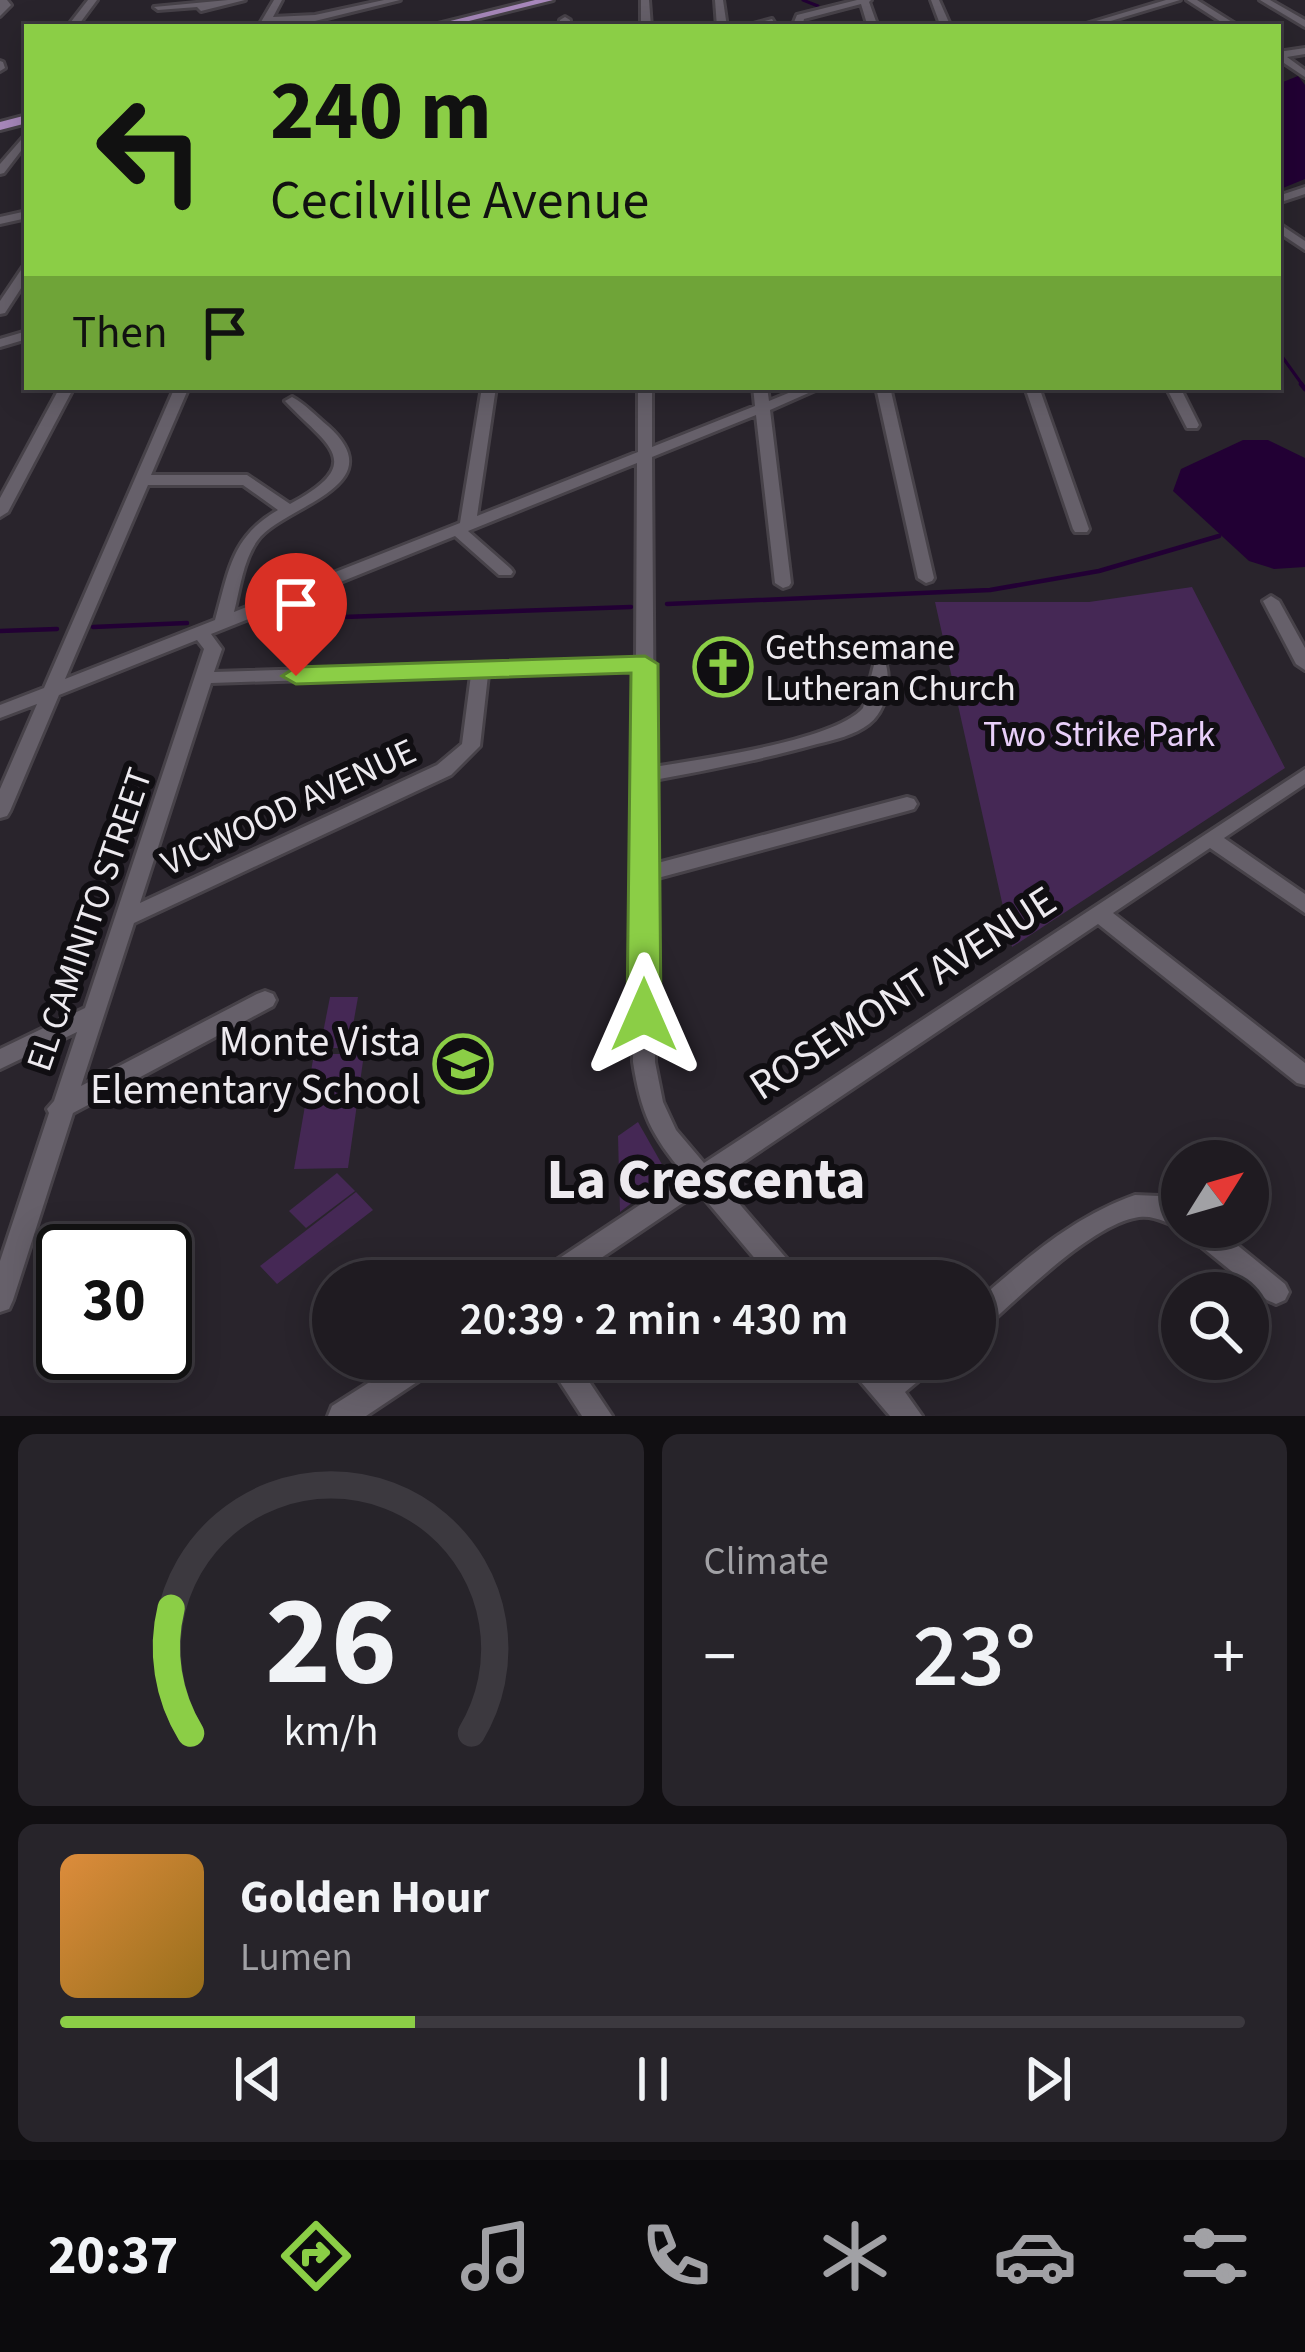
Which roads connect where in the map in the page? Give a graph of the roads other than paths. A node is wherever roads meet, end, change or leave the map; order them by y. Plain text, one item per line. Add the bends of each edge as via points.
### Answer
1 (2, 0) edge
2 (93, 0) edge
3 (241, 0) edge
4 (278, 0) edge
5 (396, 0) edge
6 (548, 0) edge
7 (866, 0) edge
8 (1176, 0) edge
9 (1191, 0) edge
10 (1264, 0) edge
11 (204, 4) edge
12 (158, 7) dead end
13 (0, 13) edge
14 (1120, 16) junction
15 (192, 22) dead end
16 (772, 22) dead end
17 (799, 22) edge
18 (1139, 23) dead end
19 (74, 24) edge
20 (265, 24) edge
21 (444, 24) edge
22 (764, 24) edge
23 (1092, 24) edge
24 (1229, 24) edge
25 (1305, 24) edge
26 (24, 140) edge
27 (0, 171) edge
28 (24, 274) edge
29 (0, 310) edge
30 (65, 390) edge
31 (181, 390) edge
32 (488, 390) edge
33 (645, 390) edge
34 (760, 390) edge
35 (808, 390) edge
36 (884, 390) edge
37 (1033, 390) edge
38 (1174, 390) edge
39 (296, 396) edge
40 (762, 409) junction
41 (1192, 425) dead end
42 (646, 455) junction
43 (144, 480) junction
44 (288, 510) junction
45 (0, 512) edge
46 (462, 526) junction
47 (1081, 529) dead end
48 (505, 572) dead end
49 (926, 578) dead end
50 (783, 583) dead end
51 (1271, 601) dead end
52 (223, 622) junction
53 (200, 632) junction
54 (645, 664) junction
55 (1305, 664) edge
56 (880, 669) dead end
57 (480, 671) junction
58 (204, 678) junction
59 (52, 691) junction
60 (0, 712) edge
61 (647, 775) junction
62 (1305, 775) edge
63 (907, 804) dead end
64 (0, 811) edge
65 (1211, 839) junction
66 (644, 874) junction
67 (1305, 905) edge
68 (1100, 914) junction
69 (124, 919) junction
70 (265, 1000) dead end
71 (92, 1014) junction
72 (0, 1060) edge
73 (1305, 1076) edge
74 (59, 1109) junction
75 (698, 1176) junction
76 (1161, 1208) edge
77 (1222, 1248) edge
78 (576, 1260) edge
79 (772, 1260) edge
80 (1276, 1292) dead end
81 (0, 1300) edge
82 (996, 1302) edge
83 (397, 1380) edge
84 (573, 1380) edge
85 (877, 1380) edge
86 (899, 1380) edge
87 (886, 1390) junction
88 (343, 1416) edge
89 (598, 1416) edge
90 (908, 1416) edge

1 - 13 street
2 - 19 street
3 - 11 street
4 - 20 street
5 - 20 street
6 - 21 main road
7 - 17 street
8 - 14 street
9 - 24 street
10 - 25 street
11 - 12 street
11 - 15 street
14 - 18 street
14 - 23 street
16 - 22 street
26 - 27 street
28 - 29 street
30 - 45 street
31 - 43 street
32 - 46 street
33 - 42 street
34 - 40 street
35 - 40 street
36 - 49 street
37 - 47 street
38 - 41 street
39 - 44 street via 340,449 335,479
40 - 42 street
40 - 50 street
42 - 46 street
42 - 54 street
43 - 44 street via 247,480
43 - 59 street
44 - 52 street via 247,544
46 - 48 street
46 - 52 street
51 - 55 street
52 - 53 street
53 - 58 street, EL CAMINITO STREET via 213,649
53 - 59 street
54 - 57 street
54 - 61 street
56 - 61 street via 867,718 847,730
57 - 58 street
57 - 69 street, VICWOOD AVENUE via 474,734 461,758
58 - 69 street, EL CAMINITO STREET
59 - 60 street
59 - 64 street
61 - 66 street
62 - 65 street, ROSEMONT AVENUE
63 - 66 street
65 - 67 street
65 - 68 street, ROSEMONT AVENUE
66 - 75 street via 651,1102
68 - 73 street
68 - 75 street, ROSEMONT AVENUE
69 - 71 street, EL CAMINITO STREET
70 - 74 street
71 - 72 street
71 - 74 street, EL CAMINITO STREET
74 - 81 street, EL CAMINITO STREET
75 - 78 street, ROSEMONT AVENUE
75 - 79 street
76 - 82 street via 1130,1208 1090,1226
77 - 80 street
83 - 88 street
84 - 89 street
85 - 87 street
86 - 87 street
87 - 90 street

